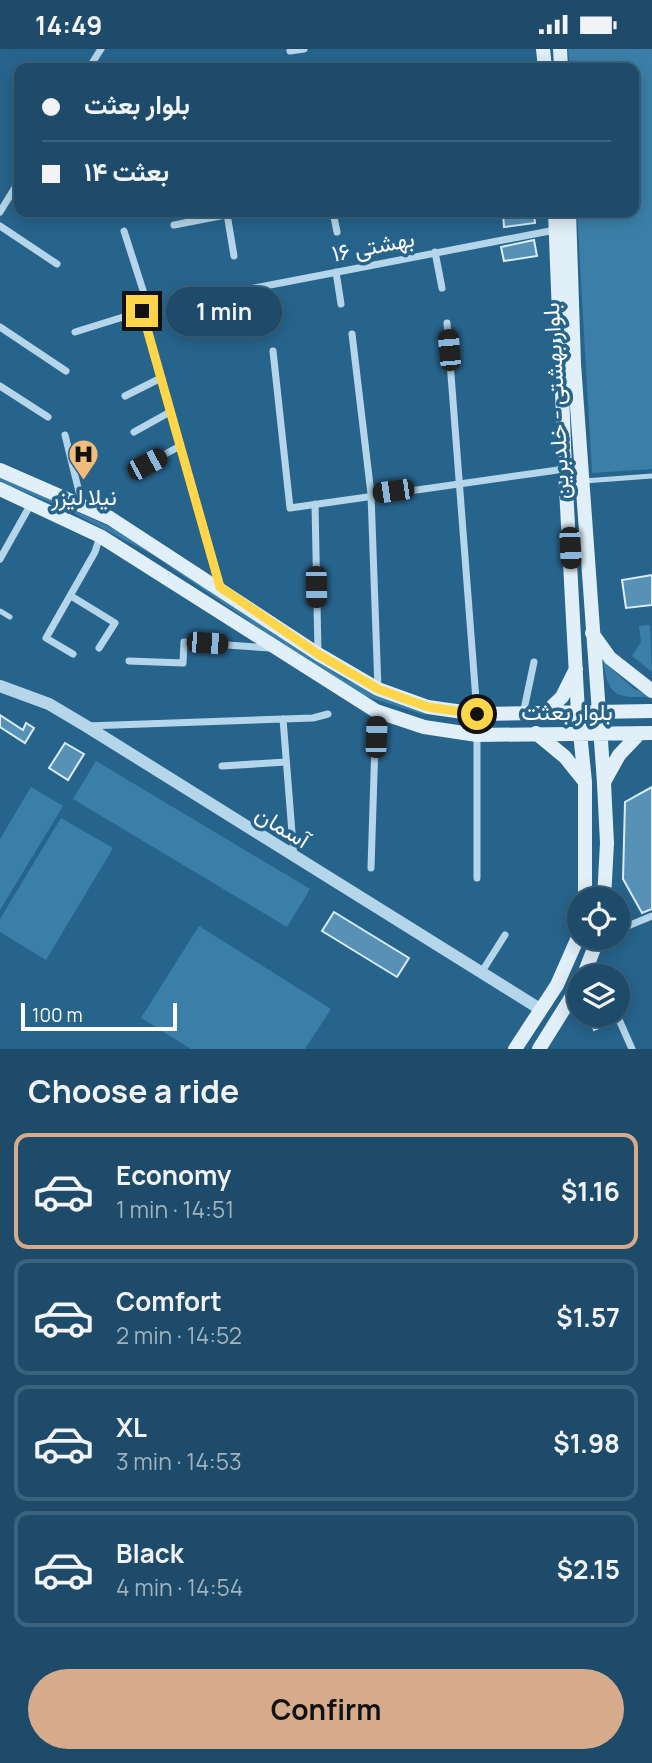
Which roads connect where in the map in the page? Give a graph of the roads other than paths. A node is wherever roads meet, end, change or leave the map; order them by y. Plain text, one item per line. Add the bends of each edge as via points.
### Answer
1 (303, 49) edge
2 (290, 51) dead end
3 (544, 59) edge
4 (561, 59) edge
5 (14, 189) edge
6 (0, 212) edge
7 (213, 217) edge
8 (228, 217) edge
9 (334, 217) edge
10 (555, 217) edge
11 (569, 217) edge
12 (174, 225) dead end
13 (0, 226) edge
14 (555, 230) junction
15 (124, 231) dead end
16 (337, 232) dead end
17 (435, 252) junction
18 (234, 256) dead end
19 (57, 264) dead end
20 (336, 272) junction
21 (442, 288) dead end
22 (341, 304) dead end
23 (142, 311) junction
24 (447, 323) dead end
25 (245, 324) dead end
26 (0, 327) edge
27 (75, 332) dead end
28 (352, 334) dead end
29 (273, 351) dead end
30 (66, 371) dead end
31 (161, 378) junction
32 (0, 386) edge
33 (125, 395) dead end
34 (170, 412) junction
35 (48, 418) dead end
36 (134, 432) dead end
37 (65, 435) dead end
38 (180, 446) junction
39 (147, 464) dead end
40 (565, 469) junction
41 (0, 470) edge
42 (652, 476) edge
43 (461, 482) junction
44 (581, 482) junction
45 (0, 489) edge
46 (371, 494) junction
47 (32, 502) junction
48 (82, 504) junction
49 (314, 504) junction
50 (110, 518) junction
51 (100, 536) junction
52 (0, 559) edge
53 (220, 587) junction
54 (71, 596) junction
55 (588, 597) junction
56 (573, 599) junction
57 (0, 611) edge
58 (10, 617) dead end
59 (591, 632) junction
60 (99, 648) dead end
61 (275, 649) junction
62 (73, 654) dead end
63 (318, 654) junction
64 (129, 661) dead end
65 (534, 662) dead end
66 (577, 668) junction
67 (0, 686) edge
68 (378, 689) junction
69 (652, 691) edge
70 (432, 708) junction
71 (376, 711) junction
72 (652, 711) edge
73 (578, 713) junction
74 (597, 713) junction
75 (328, 714) dead end
76 (477, 714) junction
77 (523, 714) junction
78 (543, 715) junction
79 (283, 719) junction
80 (86, 726) junction
81 (427, 727) junction
82 (536, 733) junction
83 (646, 733) edge
84 (477, 735) junction
85 (580, 735) junction
86 (601, 735) junction
87 (286, 762) junction
88 (222, 766) dead end
89 (585, 782) junction
90 (604, 783) junction
91 (294, 858) junction
92 (372, 868) dead end
93 (477, 878) dead end
94 (585, 887) edge
95 (605, 887) edge
96 (652, 916) edge
97 (630, 925) edge
98 (505, 935) dead end
99 (572, 950) edge
100 (481, 973) junction
101 (567, 1008) edge
102 (540, 1009) junction
103 (622, 1027) edge
104 (540, 1048) edge
105 (515, 1049) edge
106 (632, 1049) edge

1 - 2 street
3 - 4 main road
5 - 6 street
7 - 12 street
8 - 18 street
9 - 16 street
10 - 14 main road, بلوار بهشتی - خلدبرین
11 - 44 main road, بلوار بهشتی - خلدبرین
13 - 19 street
14 - 17 street, ۱۶ بهشتی
14 - 40 main road, بلوار بهشتی - خلدبرین
15 - 23 street via 149,309
17 - 20 street, ۱۶ بهشتی
17 - 21 street
20 - 22 street
20 - 25 street, ۱۶ بهشتی via 239,291
23 - 27 street
23 - 31 street
24 - 43 street
26 - 30 street
28 - 46 street
29 - 49 street via 290,508
31 - 33 street
31 - 34 street
32 - 35 street
34 - 36 street
34 - 38 street
37 - 48 street
38 - 39 street
38 - 53 street
40 - 43 street
40 - 56 main road, بلوار بهشتی - خلدبرین
41 - 48 main road, بلوار بعثت
42 - 44 lane
43 - 46 street
43 - 76 street
44 - 55 main road, بلوار بهشتی - خلدبرین
45 - 47 main road, بلوار بعثت
46 - 49 street
46 - 68 street
47 - 51 main road, بلوار بعثت
47 - 52 street
48 - 50 main road, بلوار بعثت
49 - 63 street
50 - 51 main road
50 - 53 main road, بلوار بعثت
51 - 54 street
51 - 61 main road, بلوار بعثت
53 - 63 main road, بلوار بعثت
54 - 60 street via 116,623
54 - 62 street via 46,638
55 - 56 main road
55 - 59 main road, بلوار بهشتی - خلدبرین
56 - 66 main road, بلوار بهشتی - خلدبرین
57 - 58 lane
59 - 69 main road via 610,658
59 - 74 main road, بلوار بهشتی - خلدبرین
61 - 64 street via 184,642 183,663
61 - 71 main road, بلوار بعثت
63 - 68 main road, بلوار بعثت
65 - 77 street
66 - 73 main road, بلوار بهشتی - خلدبرین
66 - 78 main road via 562,697
67 - 80 street, آسمان via 49,704
68 - 70 main road, بلوار بعثت
70 - 76 main road, بلوار بعثت
70 - 81 main road
71 - 81 main road, بلوار بعثت
71 - 92 street
72 - 74 main road, بلوار بعثت
73 - 74 main road, بلوار بعثت
73 - 78 main road, بلوار بعثت
73 - 85 main road, بلوار بهشتی - خلدبرین
74 - 86 main road, بلوار بهشتی - خلدبرین
75 - 79 street
76 - 77 main road, بلوار بعثت
77 - 78 main road, بلوار بعثت
79 - 80 street
79 - 87 street
80 - 91 street, آسمان
81 - 84 main road, بلوار بعثت
82 - 84 main road, بلوار بعثت
82 - 85 main road, بلوار بعثت
82 - 89 main road via 565,757
83 - 86 main road, بلوار بعثت
83 - 90 main road via 619,755
84 - 93 street
85 - 86 main road, بلوار بعثت
85 - 89 main road, بلوار بهشتی - خلدبرین
86 - 90 main road, بلوار بهشتی - خلدبرین
87 - 88 street
87 - 91 street
89 - 94 main road, بلوار بهشتی - خلدبرین
90 - 95 main road, بلوار بهشتی - خلدبرین
91 - 100 street, آسمان
96 - 97 street
98 - 100 street
99 - 102 main road
100 - 102 street, آسمان
101 - 104 main road
102 - 105 main road
103 - 106 street

